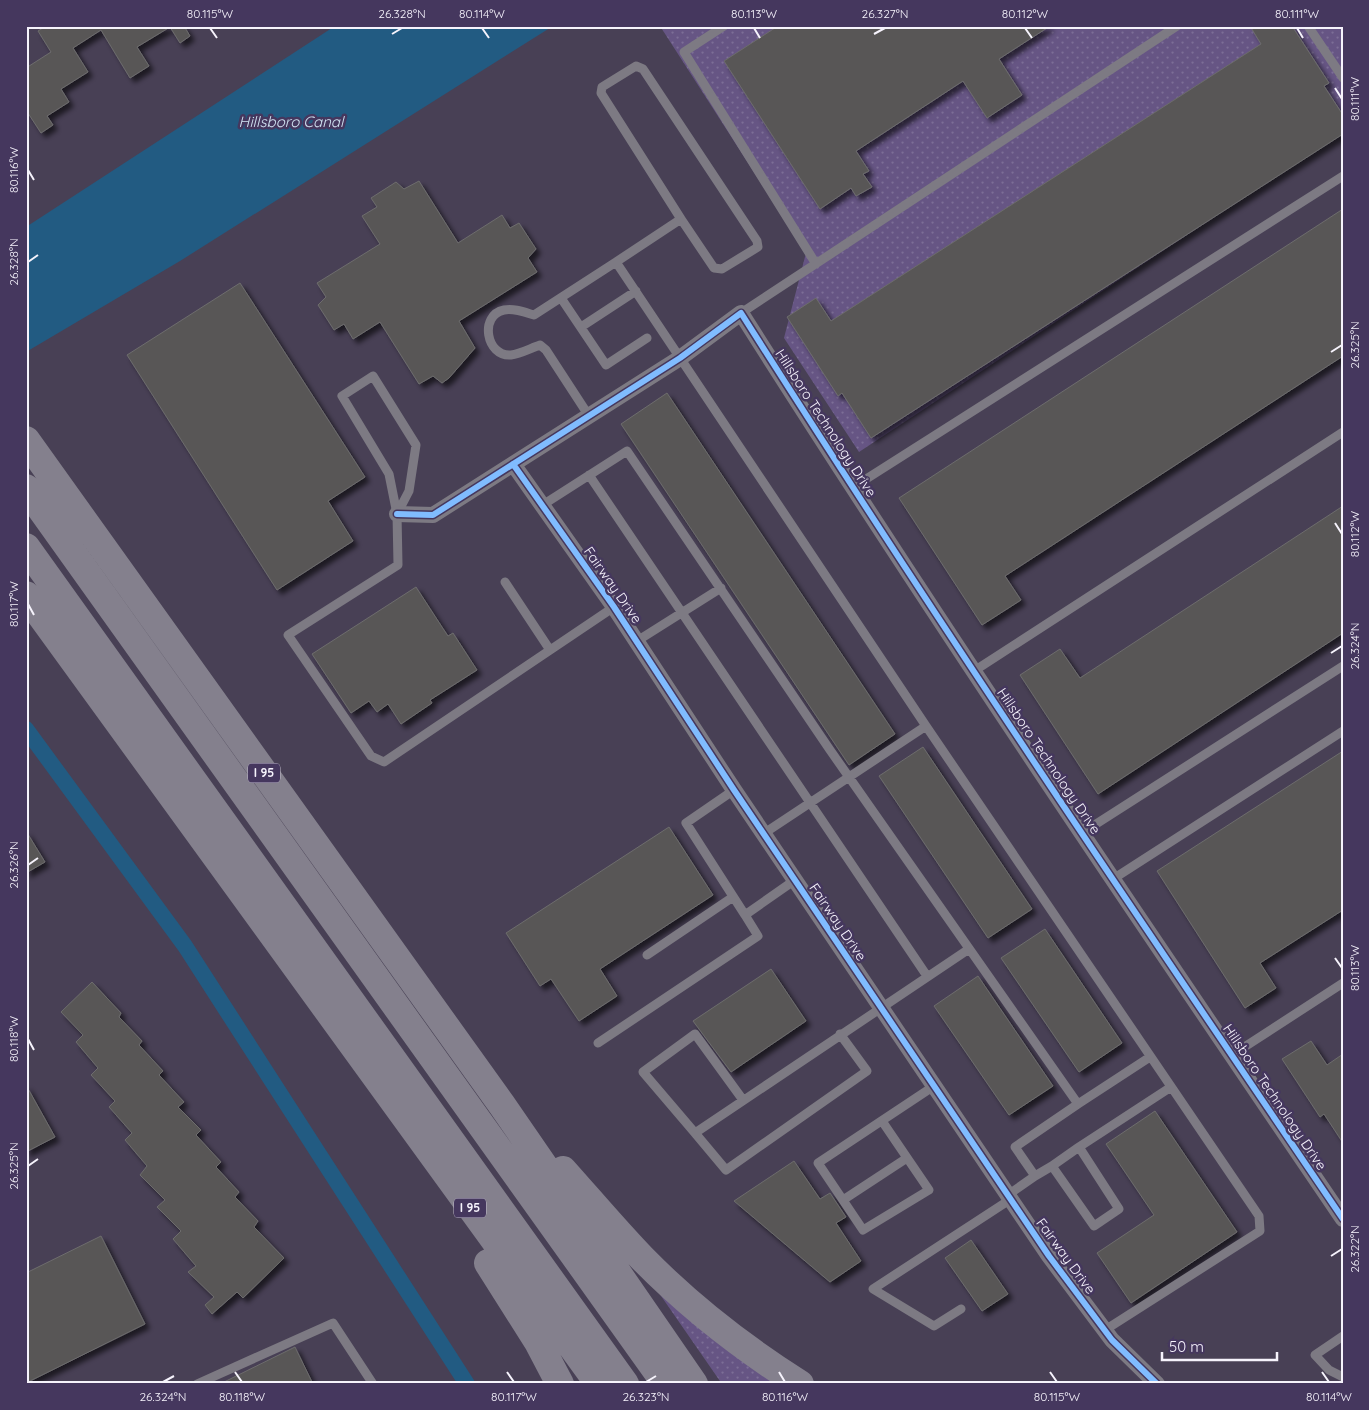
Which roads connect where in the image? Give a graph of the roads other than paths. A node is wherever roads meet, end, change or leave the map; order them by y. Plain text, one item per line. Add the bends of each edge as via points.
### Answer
1 (724, 26) edge
2 (1177, 26) edge
3 (1308, 26) edge
4 (1343, 78) edge
5 (1343, 176) edge
6 (680, 219) junction
7 (616, 262) junction
8 (816, 264) junction
9 (636, 291) junction
10 (561, 298) junction
11 (741, 313) junction
12 (581, 327) junction
13 (648, 338) dead end
14 (680, 358) junction
15 (589, 416) junction
16 (1343, 432) edge
17 (26, 440) edge
18 (513, 464) junction
19 (588, 475) junction
20 (26, 488) edge
21 (852, 488) junction
22 (541, 506) junction
23 (397, 514) junction
24 (26, 547) edge
25 (505, 582) dead end
26 (721, 588) junction
27 (26, 595) edge
28 (614, 607) junction
29 (682, 613) junction
30 (636, 641) junction
31 (550, 650) junction
32 (1343, 666) edge
33 (974, 671) junction
34 (926, 726) junction
35 (1343, 730) edge
36 (849, 777) junction
37 (734, 790) junction
38 (810, 802) junction
39 (1082, 833) junction
40 (763, 834) junction
41 (795, 880) junction
42 (1113, 880) junction
43 (734, 897) junction
44 (745, 915) junction
45 (969, 949) junction
46 (647, 955) dead end
47 (927, 976) junction
48 (1343, 983) edge
49 (880, 1007) junction
50 (344, 1032) junction
51 (840, 1034) junction
52 (598, 1043) dead end
53 (1232, 1055) junction
54 (1150, 1056) junction
55 (934, 1086) junction
56 (1170, 1087) junction
57 (743, 1100) junction
58 (1078, 1104) junction
59 (502, 1105) junction
60 (882, 1121) junction
61 (695, 1133) junction
62 (1079, 1147) junction
63 (907, 1158) junction
64 (1052, 1166) junction
65 (1036, 1176) junction
66 (1009, 1197) junction
67 (843, 1200) junction
68 (1343, 1219) edge
69 (961, 1309) dead end
70 (1105, 1330) junction
71 (1343, 1336) edge
72 (1343, 1377) edge
73 (197, 1384) edge
74 (373, 1384) edge
75 (560, 1384) edge
76 (598, 1384) edge
77 (625, 1384) edge
78 (666, 1384) edge
79 (694, 1384) edge
80 (800, 1384) edge
81 (1157, 1384) edge

1 - 8 lane via 684,52
2 - 8 lane
3 - 4 lane
5 - 21 lane
6 - 6 lane via 714,268 722,270 758,247 643,68 636,66 602,87 601,93
6 - 7 lane
7 - 9 lane
7 - 10 lane
8 - 11 lane
9 - 12 lane
9 - 14 lane
10 - 12 lane
10 - 15 lane via 534,315 502,310 488,325 488,336 493,347 502,354 512,355 540,345
11 - 14 street
11 - 21 street, Hillsboro Technology Drive
12 - 13 lane via 606,365
14 - 15 street
14 - 34 lane
15 - 18 street
16 - 33 lane
17 - 59 highway, I 95
18 - 22 street, Fairway Drive
18 - 23 street via 433,515
19 - 22 lane
19 - 26 lane via 627,451
19 - 29 lane
20 - 78 highway
21 - 33 street, Hillsboro Technology Drive
22 - 28 street, Fairway Drive
23 - 23 lane via 409,491 416,445 373,376 342,396 389,474
23 - 31 lane via 398,565 288,635 371,756 384,762
24 - 77 highway
25 - 31 lane
26 - 29 lane
26 - 36 lane
27 - 50 highway, I 95
28 - 30 street, Fairway Drive
28 - 31 lane
29 - 30 lane
29 - 38 lane
30 - 37 street, Fairway Drive
32 - 39 lane
33 - 39 street, Hillsboro Technology Drive
34 - 36 lane
34 - 54 lane
35 - 42 lane
36 - 38 lane
36 - 45 lane
37 - 40 street, Fairway Drive
37 - 43 lane via 686,824
38 - 40 lane
38 - 47 lane
39 - 42 street, Hillsboro Technology Drive
40 - 41 street, Fairway Drive
41 - 44 lane
41 - 49 street, Fairway Drive
42 - 53 street, Hillsboro Technology Drive
43 - 44 lane
43 - 46 lane
44 - 52 lane via 758,936
45 - 47 lane
45 - 58 lane
47 - 49 lane
48 - 53 lane
49 - 51 lane
49 - 55 street, Fairway Drive
50 - 75 highway via 391,1128 506,1290
50 - 76 highway, I 95
51 - 57 lane
51 - 61 lane via 867,1071 726,1170
53 - 68 street, Hillsboro Technology Drive
54 - 56 lane
54 - 58 lane
55 - 60 lane
55 - 66 street, Fairway Drive
56 - 62 lane
56 - 70 lane via 1259,1216 1260,1231
57 - 61 lane
57 - 61 lane via 695,1034 642,1072
58 - 65 lane via 1015,1146
59 - 79 highway, I 95
59 - 80 highway via 671,1286 729,1334
60 - 63 lane
60 - 67 lane via 818,1163
62 - 64 lane
62 - 64 lane via 1119,1208 1094,1226
63 - 67 lane
63 - 67 lane via 929,1190 864,1230
64 - 65 lane
65 - 66 lane
66 - 69 lane via 872,1289 934,1326
66 - 70 street, Fairway Drive
70 - 81 street, Fairway Drive
71 - 72 lane via 1314,1355 1329,1370
73 - 74 lane via 332,1323

